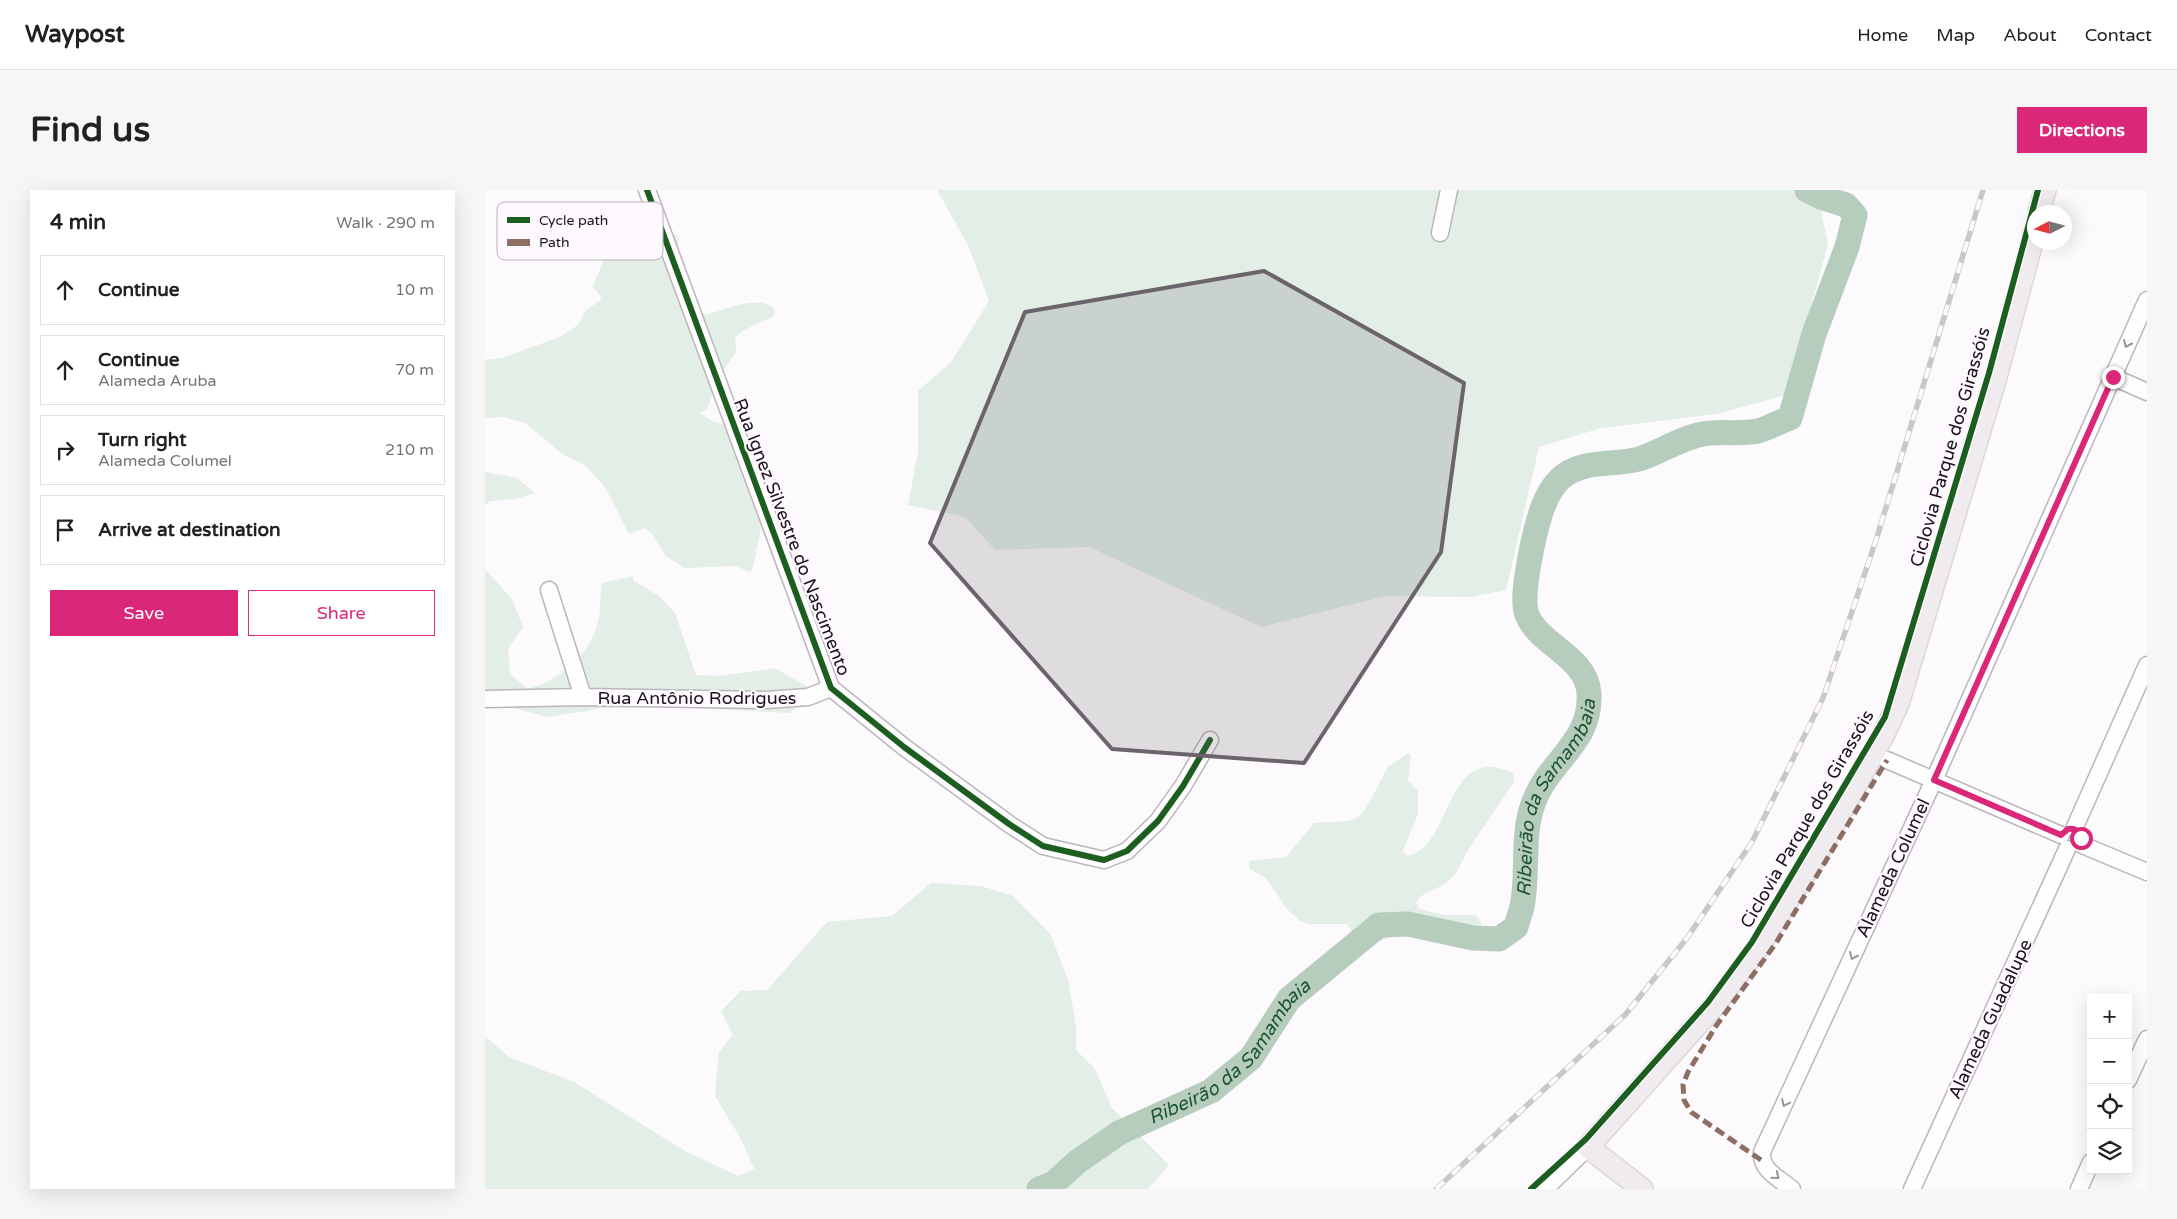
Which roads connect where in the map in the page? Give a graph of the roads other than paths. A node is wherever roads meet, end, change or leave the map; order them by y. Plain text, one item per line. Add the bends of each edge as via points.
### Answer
1 (647, 190) edge
2 (1449, 190) edge
3 (2045, 190) edge
4 (651, 202) edge
5 (2041, 205) edge
6 (663, 233) edge
7 (1440, 233) dead end
8 (2030, 250) edge
9 (2147, 300) edge
10 (2113, 377) junction
11 (2147, 392) edge
12 (549, 590) dead end
13 (2147, 665) edge
14 (831, 688) junction
15 (583, 698) junction
16 (485, 699) edge
17 (1210, 740) dead end
18 (1887, 760) dead end
19 (1934, 780) junction
20 (2071, 839) junction
21 (2147, 872) edge
22 (2147, 1039) edge
23 (2132, 1071) edge
24 (1588, 1147) junction
25 (2087, 1171) edge
26 (1545, 1189) edge
27 (1642, 1189) edge
28 (1792, 1189) edge
29 (1912, 1189) edge
30 (2079, 1189) edge

1 - 4 street, Rua Ignez Silvestre do Nascimento
2 - 7 street
3 - 5 main road
6 - 14 street, Rua Ignez Silvestre do Nascimento
8 - 24 main road via 1996,377 1898,704 1884,734 1819,851 1758,948 1713,1007
9 -> 10 street, Alameda Columel
10 - 11 street
10 - 19 street, Alameda Columel
12 - 15 street, Rua Antônio Rodrigues
13 - 20 street, Alameda Guadalupe
14 - 15 street, Rua Antônio Rodrigues via 808,697 766,700
14 - 17 street, Rua Ignez Silvestre do Nascimento via 903,747 1043,846 1104,860 1127,851 1158,821
15 - 16 street
18 - 19 street
19 - 20 street
19 -> 28 street, Alameda Columel via 1762,1152 1765,1168
20 - 21 street
20 - 29 street, Alameda Guadalupe
22 - 23 street
24 - 26 street
24 - 27 main road
25 - 30 street

